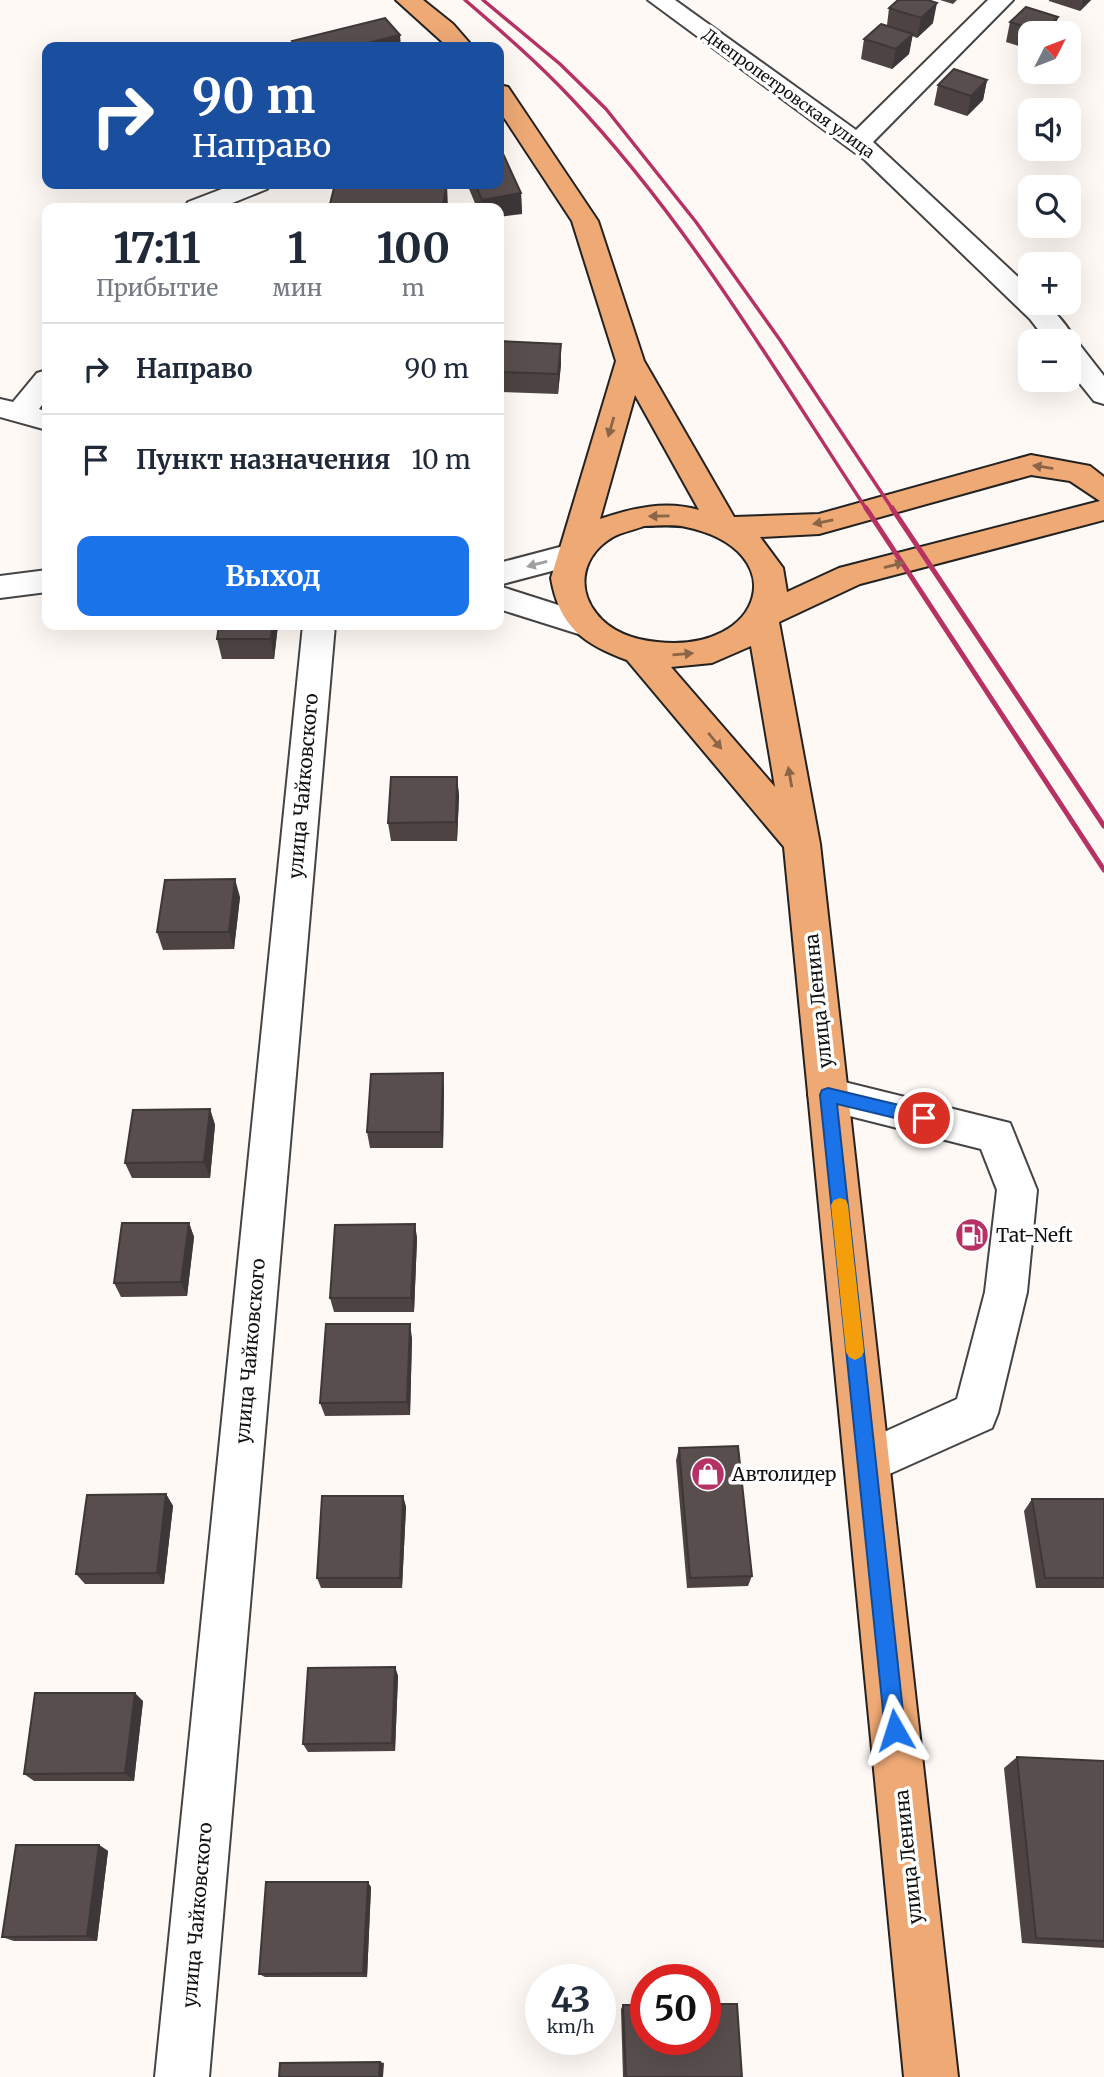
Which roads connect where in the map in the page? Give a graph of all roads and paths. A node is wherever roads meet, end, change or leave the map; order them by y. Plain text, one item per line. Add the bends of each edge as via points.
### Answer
1 (408, 0) edge
2 (660, 0) edge
3 (1001, 0) edge
4 (457, 42) edge
5 (504, 103) edge
6 (859, 142) junction
7 (245, 189) edge
8 (210, 203) edge
9 (1053, 329) edge
10 (630, 361) junction
11 (1081, 365) edge
12 (42, 386) edge
13 (1104, 395) edge
14 (22, 415) edge
15 (1104, 492) edge
16 (1104, 510) edge
17 (725, 528) junction
18 (575, 554) junction
19 (504, 573) edge
20 (42, 582) edge
21 (0, 587) edge
22 (504, 599) edge
23 (762, 617) junction
24 (588, 626) junction
25 (319, 630) edge
26 (639, 652) junction
27 (802, 844) junction
28 (828, 1095) junction
29 (867, 1462) junction
30 (182, 2077) edge
31 (931, 2077) edge

1 - 4 main road
2 - 6 street, Днепропетровская улица
3 - 6 street
5 - 10 main road via 584,221
6 - 9 street, Днепропетровская улица
7 - 8 street
10 - 17 main road
10 -> 18 main road
11 - 13 street
12 - 14 street
15 -> 17 main road via 1079,473 1031,465 819,524
23 -> 16 main road via 850,576
17 -> 18 main road via 685,516 641,516 602,530
17 - 23 main road via 751,545 767,568 771,593
18 -> 19 street
18 - 24 main road via 567,578 571,603
20 - 21 street
22 - 24 street
26 -> 23 main road via 676,656 712,651 741,637
27 -> 23 main road, улица Ленина
24 - 26 main road via 611,642
25 - 30 street, улица Чайковского
26 -> 27 main road
27 - 28 main road, улица Ленина
28 - 29 main road, улица Ленина
28 - 29 street via 996,1135 1017,1190 1006,1292 976,1413
29 - 31 main road, улица Ленина

